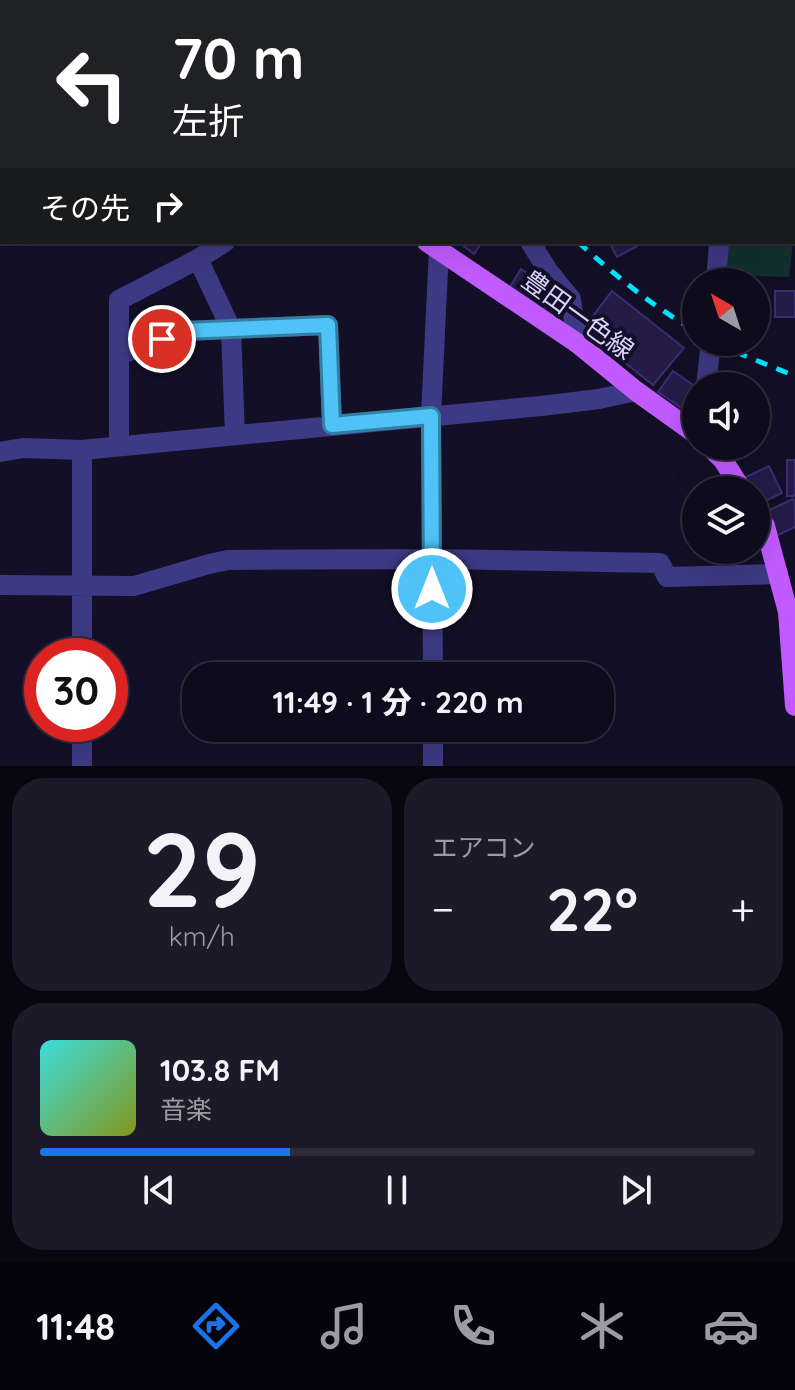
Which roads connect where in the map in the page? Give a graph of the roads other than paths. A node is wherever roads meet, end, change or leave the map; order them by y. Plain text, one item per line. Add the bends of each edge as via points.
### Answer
1 (222, 244) edge
2 (435, 244) edge
3 (531, 244) edge
4 (719, 244) edge
5 (198, 259) junction
6 (717, 268) edge
7 (231, 329) junction
8 (577, 343) junction
9 (119, 355) junction
10 (636, 391) junction
11 (431, 416) junction
12 (682, 424) edge
13 (332, 425) junction
14 (235, 435) junction
15 (119, 446) junction
16 (82, 450) junction
17 (0, 452) edge
18 (770, 544) edge
19 (432, 559) junction
20 (778, 574) junction
21 (0, 585) edge
22 (82, 585) junction
23 (82, 638) edge
24 (433, 662) edge
25 (795, 706) edge
26 (82, 742) edge
27 (433, 742) edge
28 (82, 766) edge
29 (433, 766) edge

1 - 5 street
2 - 8 main road, 豊田一色線
2 - 11 street
3 - 8 street via 571,299
4 - 6 street
5 - 7 street
5 - 9 street via 119,300
7 - 9 street via 184,331
7 - 13 street via 328,325
7 - 14 street
8 - 10 main road, 豊田一色線
9 - 15 street
10 - 11 street
10 - 12 main road, 豊田一色線
11 - 13 street
11 - 19 street
13 - 14 street
14 - 15 street
15 - 16 street
16 - 17 street
16 - 22 street
18 - 20 main road
19 - 20 street via 660,563 667,577
19 - 22 street via 228,560 134,586
19 - 24 street
20 - 25 main road via 788,612
21 - 22 street
22 - 23 street
26 - 28 street
27 - 29 street

